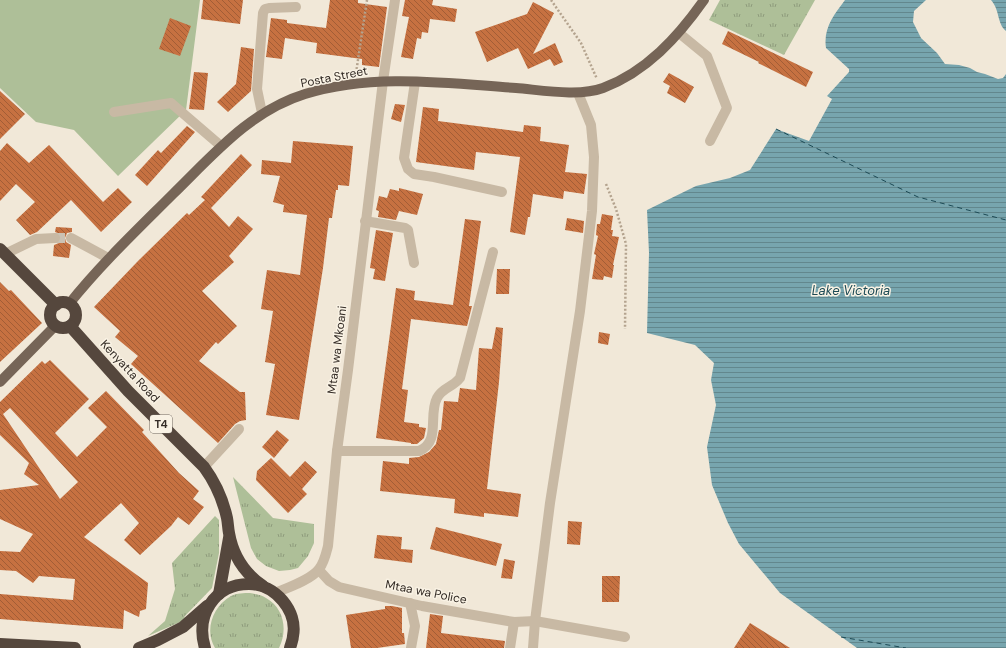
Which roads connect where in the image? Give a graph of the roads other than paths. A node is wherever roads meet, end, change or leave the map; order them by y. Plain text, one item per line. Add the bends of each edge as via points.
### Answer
1 (395, 0) edge
2 (704, 0) edge
3 (296, 7) dead end
4 (679, 33) junction
5 (383, 81) junction
6 (415, 82) junction
7 (578, 93) junction
8 (114, 112) dead end
9 (262, 113) junction
10 (710, 141) dead end
11 (221, 146) junction
12 (502, 192) dead end
13 (365, 221) junction
14 (55, 238) tunnel mouth
15 (71, 238) tunnel mouth
16 (3, 251) edge
17 (493, 252) dead end
18 (108, 258) junction
19 (414, 263) dead end
20 (69, 304) junction
21 (56, 305) junction
22 (55, 326) junction
23 (70, 326) junction
24 (0, 382) edge
25 (239, 429) dead end
26 (337, 451) junction
27 (204, 467) junction
28 (229, 534) junction
29 (319, 570) junction
30 (263, 586) junction
31 (275, 593) junction
32 (219, 594) junction
33 (410, 603) junction
34 (210, 604) junction
35 (535, 621) junction
36 (514, 622) junction
37 (625, 637) dead end
38 (0, 644) edge
39 (75, 648) edge
40 (139, 648) edge
41 (205, 648) edge
42 (290, 648) edge
43 (411, 648) edge
44 (510, 648) edge
45 (533, 648) edge

1 - 5 street, Mtaa wa Mkoani
2 - 4 main road, Posta Street
3 - 9 street via 269,8 263,13 257,89
4 - 7 main road, Posta Street via 665,48 631,74 601,89
4 - 10 street via 706,56 727,108
5 - 6 main road, Posta Street
5 - 9 main road, Posta Street via 304,94
5 - 13 street, Mtaa wa Mkoani
6 - 7 main road, Posta Street
6 - 12 street via 404,158 408,169 414,174
7 - 35 street via 591,125 594,157 592,211
8 - 11 street via 171,103
9 - 11 main road, Posta Street
11 - 18 main road, Posta Street
13 - 19 street via 408,230
13 - 26 street, Mtaa wa Mkoani
14 - 16 street via 36,239
15 - 18 street
16 - 21 highway
17 - 26 street via 460,378 455,384 443,389 436,400 428,446 418,451
18 - 20 main road, Posta Street
20 - 21 highway
20 - 23 highway via 76,314
21 - 22 highway via 50,316
22 - 23 highway
22 - 24 main road
23 - 27 highway, Kenyatta Road / T4 via 128,391
25 - 27 street
26 - 29 street, Mtaa wa Mkoani via 328,546
27 - 28 highway, Kenyatta Road / T4 via 221,499
28 - 30 highway, Kenyatta Road / T4 via 245,572
28 - 32 highway, Kenyatta Road / T4
29 - 31 street via 310,577
29 - 33 street, Mtaa wa Police via 328,581 339,587
30 - 31 highway, Kenyatta Road
30 - 32 highway via 233,586
31 - 42 highway, Kenyatta Road via 286,604 293,619 294,635
32 - 34 highway
33 - 36 street, Mtaa wa Police
33 - 43 street via 415,626
34 - 40 highway via 183,627
34 - 41 highway via 204,616 202,632
35 - 36 street, Mtaa wa Police
35 - 37 street, Mtaa wa Police
35 - 45 street
36 - 44 street
38 - 39 highway

